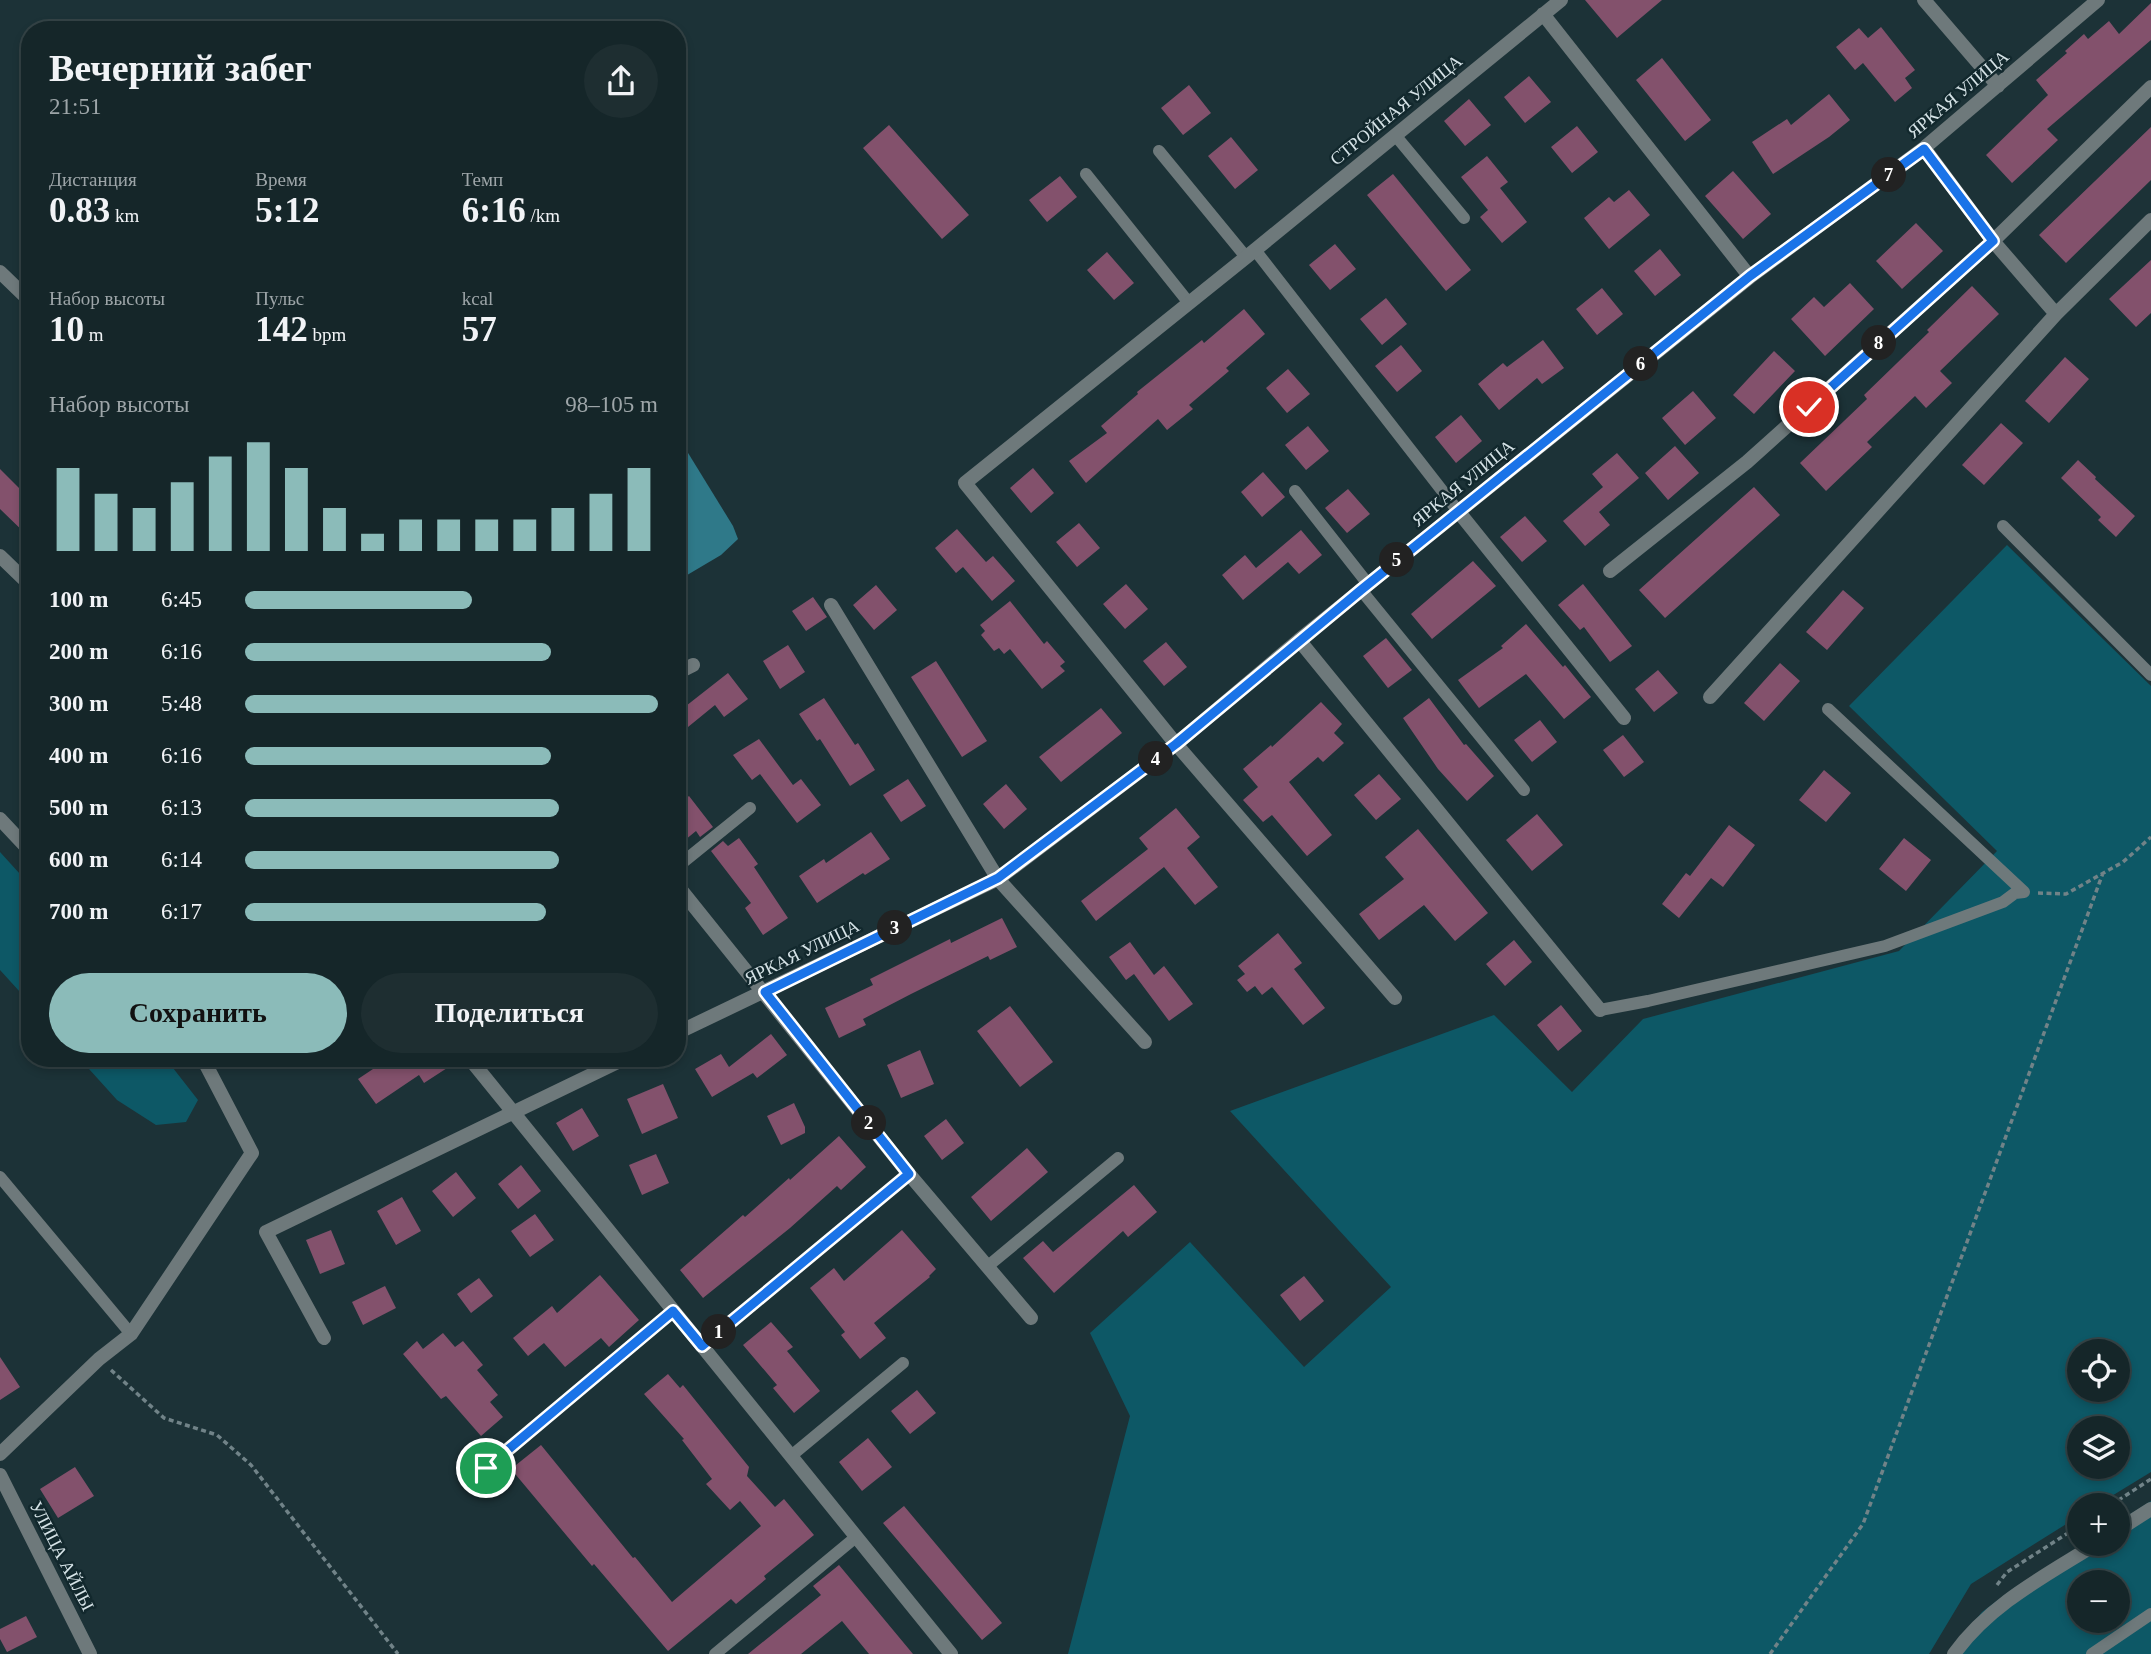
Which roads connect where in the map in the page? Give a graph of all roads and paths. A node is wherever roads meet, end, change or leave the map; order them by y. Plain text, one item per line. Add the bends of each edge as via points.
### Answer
1 (1560, 0) edge
2 (1924, 0) edge
3 (2098, 0) edge
4 (1543, 14) junction
5 (1998, 86) junction
6 (2151, 86) edge
7 (1395, 135) junction
8 (1924, 149) junction
9 (1159, 151) dead end
10 (1086, 174) dead end
11 (1464, 218) dead end
12 (2151, 220) edge
13 (1993, 241) junction
14 (1250, 254) junction
15 (0, 272) edge
16 (1750, 276) junction
17 (21, 292) edge
18 (1189, 303) junction
19 (2056, 314) junction
20 (1295, 491) dead end
21 (1458, 511) junction
22 (2003, 526) dead end
23 (0, 556) edge
24 (1610, 571) dead end
25 (21, 576) edge
26 (1364, 587) junction
27 (831, 605) dead end
28 (1299, 640) junction
29 (693, 665) dead end
30 (686, 668) edge
31 (2151, 675) edge
32 (1710, 697) dead end
33 (1828, 709) dead end
34 (1624, 718) dead end
35 (1176, 744) junction
36 (1524, 790) dead end
37 (750, 808) dead end
38 (0, 819) edge
39 (2151, 837) edge
40 (21, 841) edge
41 (686, 860) edge
42 (2103, 873) junction
43 (998, 878) junction
44 (2024, 892) junction
45 (686, 896) edge
46 (765, 992) junction
47 (1395, 998) dead end
48 (1600, 1010) joint
49 (686, 1029) edge
50 (1145, 1042) dead end
51 (207, 1067) edge
52 (476, 1067) edge
53 (607, 1067) edge
54 (512, 1112) junction
55 (1118, 1158) dead end
56 (909, 1174) junction
57 (0, 1177) edge
58 (988, 1266) junction
59 (673, 1311) junction
60 (1031, 1318) dead end
61 (131, 1334) junction
62 (324, 1338) dead end
63 (702, 1346) junction
64 (99, 1359) junction
65 (903, 1363) dead end
66 (0, 1454) edge
67 (791, 1456) junction
68 (486, 1468) dead end
69 (0, 1475) edge
70 (2151, 1479) edge
71 (2129, 1493) edge
72 (2151, 1508) edge
73 (2130, 1522) edge
74 (856, 1537) junction
75 (2077, 1556) edge
76 (2151, 1614) edge
77 (90, 1654) edge
78 (398, 1654) edge
79 (715, 1654) edge
80 (951, 1654) edge
81 (1770, 1654) edge
82 (1954, 1654) edge
83 (2092, 1654) edge

1 - 4 street, СТРОЙНАЯ УЛИЦА
2 - 5 street
3 - 5 street, ЯРКАЯ УЛИЦА
4 - 7 street, СТРОЙНАЯ УЛИЦА
4 - 16 street
5 - 8 street, ЯРКАЯ УЛИЦА
6 - 13 street
7 - 11 lane
7 - 14 street, СТРОЙНАЯ УЛИЦА
8 - 13 street
8 - 16 street, ЯРКАЯ УЛИЦА
9 - 14 lane
10 - 18 lane
12 - 19 street
13 - 19 street
13 - 24 street via 1747,462
14 - 18 street, СТРОЙНАЯ УЛИЦА
14 - 21 lane
15 - 17 street
16 - 21 street, ЯРКАЯ УЛИЦА
18 - 35 street, СТРОЙНАЯ УЛИЦА via 965,483
19 - 32 street
20 - 26 lane
21 - 26 street, ЯРКАЯ УЛИЦА
21 - 34 street
22 - 31 lane
23 - 25 street
26 - 28 street, ЯРКАЯ УЛИЦА
26 - 36 lane
27 - 43 street
28 - 35 street, ЯРКАЯ УЛИЦА
28 - 48 street
29 - 30 street
33 - 44 lane
35 - 43 street, ЯРКАЯ УЛИЦА
35 - 47 street
37 - 41 lane
38 - 40 street
39 - 42 path
42 - 44 path via 2066,894
42 - 81 path via 1863,1524
43 - 46 street, ЯРКАЯ УЛИЦА
43 - 50 street
44 - 48 lane via 1885,946
45 - 46 street
46 - 49 street, ЯРКАЯ УЛИЦА
46 - 56 street
51 - 61 street via 252,1153
52 - 54 street
53 - 54 street
54 - 59 street
54 - 62 street via 265,1232
55 - 58 lane
56 - 58 street
56 - 63 lane
57 - 61 lane
58 - 60 street
59 - 63 street
59 - 68 lane
61 - 64 street
63 - 67 street
64 - 66 street
64 - 78 path via 164,1418 217,1435 251,1465
65 - 67 lane
67 - 74 street
69 - 77 street, УЛИЦА АЙЛЫ
70 - 71 path
72 - 73 street
74 - 79 lane
74 - 80 street
75 - 82 street via 1986,1617
76 - 83 lane

